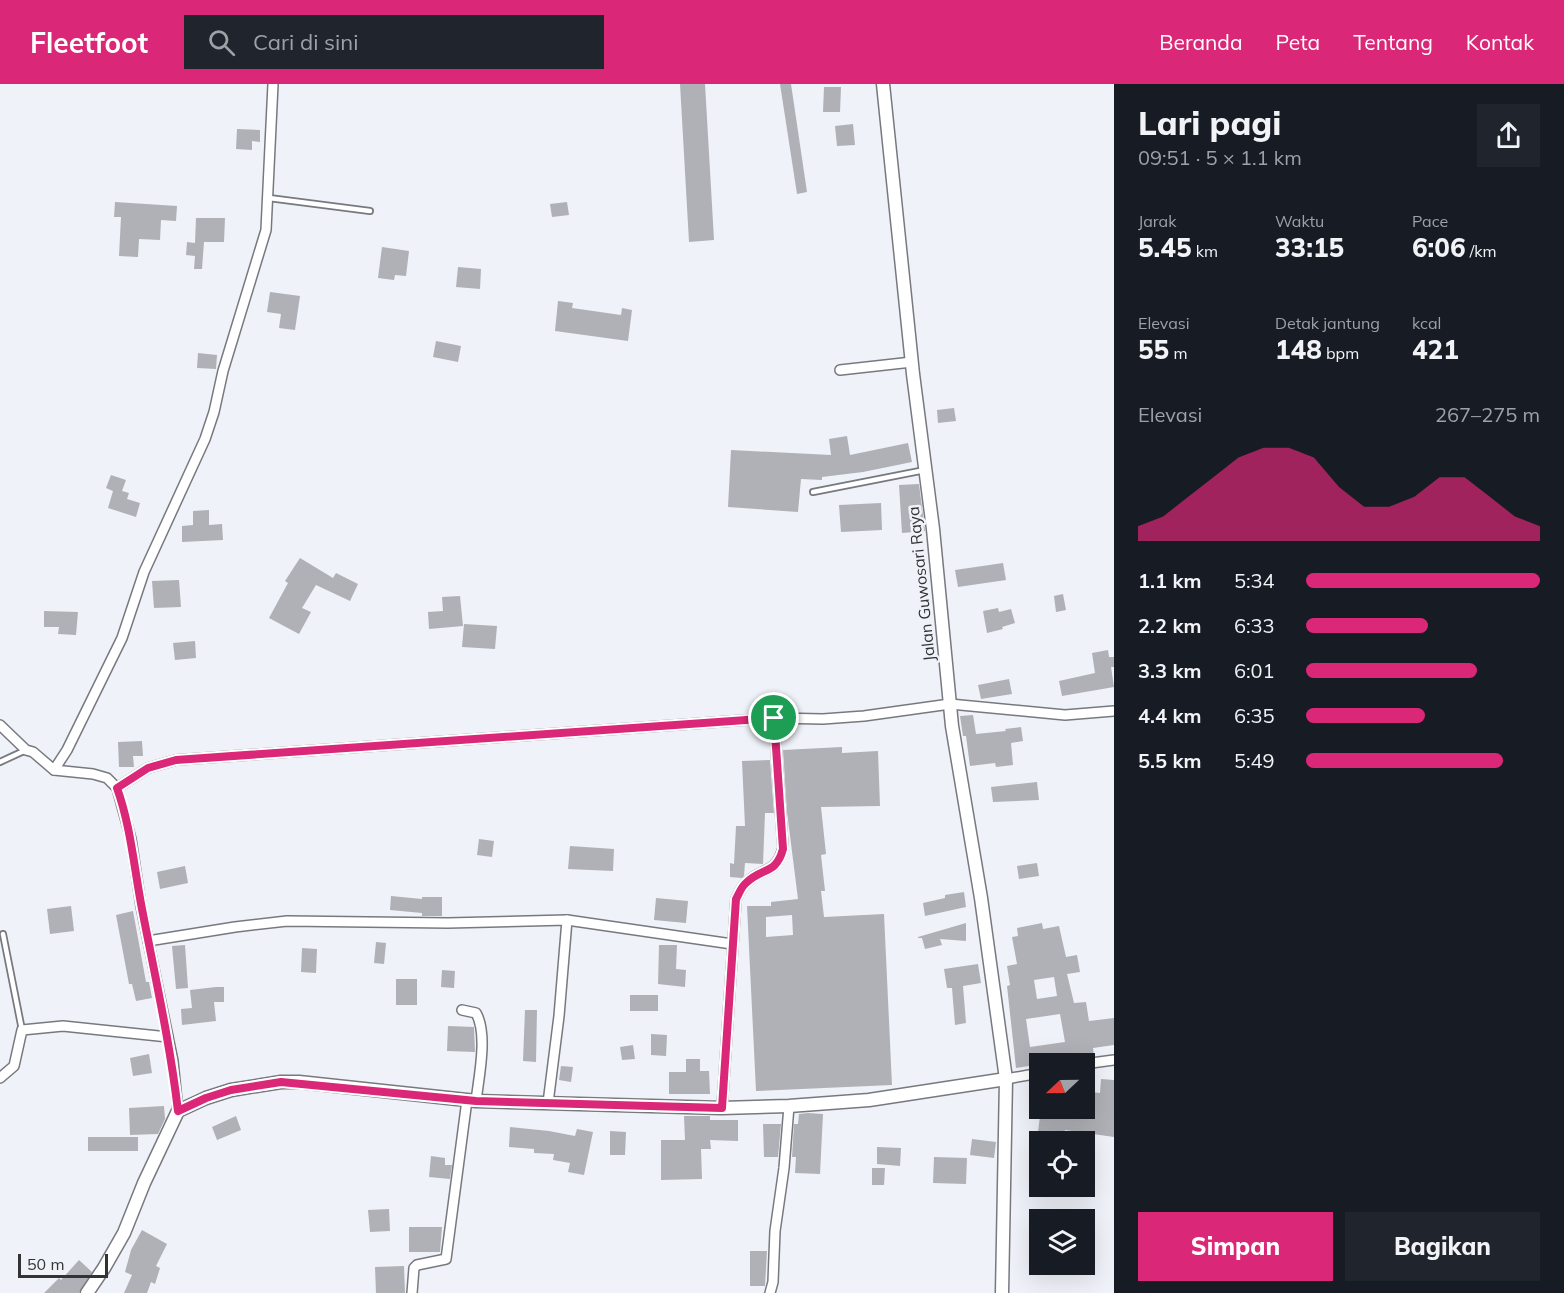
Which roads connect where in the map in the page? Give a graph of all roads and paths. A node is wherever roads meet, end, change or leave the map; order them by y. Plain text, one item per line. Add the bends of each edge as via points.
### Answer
1 (273, 84) edge
2 (883, 84) edge
3 (269, 198) junction
4 (370, 211) dead end
5 (912, 362) junction
6 (840, 370) dead end
7 (925, 470) junction
8 (813, 492) dead end
9 (950, 704) junction
10 (1114, 711) edge
11 (774, 718) junction
12 (0, 725) edge
13 (26, 750) junction
14 (0, 762) edge
15 (54, 770) junction
16 (117, 788) junction
17 (567, 920) junction
18 (3, 934) dead end
19 (148, 941) junction
20 (732, 944) junction
21 (462, 1010) dead end
22 (22, 1029) junction
23 (168, 1037) junction
24 (1114, 1060) edge
25 (1095, 1063) edge
26 (1029, 1075) edge
27 (0, 1078) edge
28 (1006, 1079) junction
29 (472, 1100) junction
30 (548, 1103) junction
31 (789, 1106) junction
32 (722, 1108) junction
33 (178, 1111) junction
34 (87, 1293) edge
35 (412, 1293) edge
36 (770, 1293) edge
37 (1002, 1293) edge

1 - 3 street
2 - 5 street, Jalan Guwosari Raya
3 - 4 lane
3 - 15 street via 266,230 205,439 144,572 122,638
5 - 6 street
5 - 7 street, Jalan Guwosari Raya
7 - 8 lane
7 - 9 street, Jalan Guwosari Raya
9 - 10 street via 1065,715
9 - 11 street via 855,717
9 - 28 street, Jalan Guwosari Raya
11 - 16 street via 176,760 148,768
11 - 20 street via 783,849 775,866 746,882 736,899
12 - 13 street
13 - 14 lane
13 - 15 street
15 - 16 street via 93,774 107,778
16 - 19 street via 131,839
17 - 19 street via 287,921
17 - 20 street
17 - 30 street
18 - 22 lane
19 - 23 street
20 - 32 street
21 - 29 street via 476,1013 481,1022 481,1062
22 - 23 street via 63,1026
22 - 27 street via 14,1066
23 - 33 street
24 - 25 street
26 - 28 street
28 - 31 street via 869,1100
28 - 37 street, Jalan Guwosari Raya
29 - 30 street
29 - 33 street via 281,1082 231,1090
29 - 35 street via 447,1255 443,1262 414,1268
30 - 32 street
31 - 32 street
31 - 36 street
33 - 34 street via 124,1233

